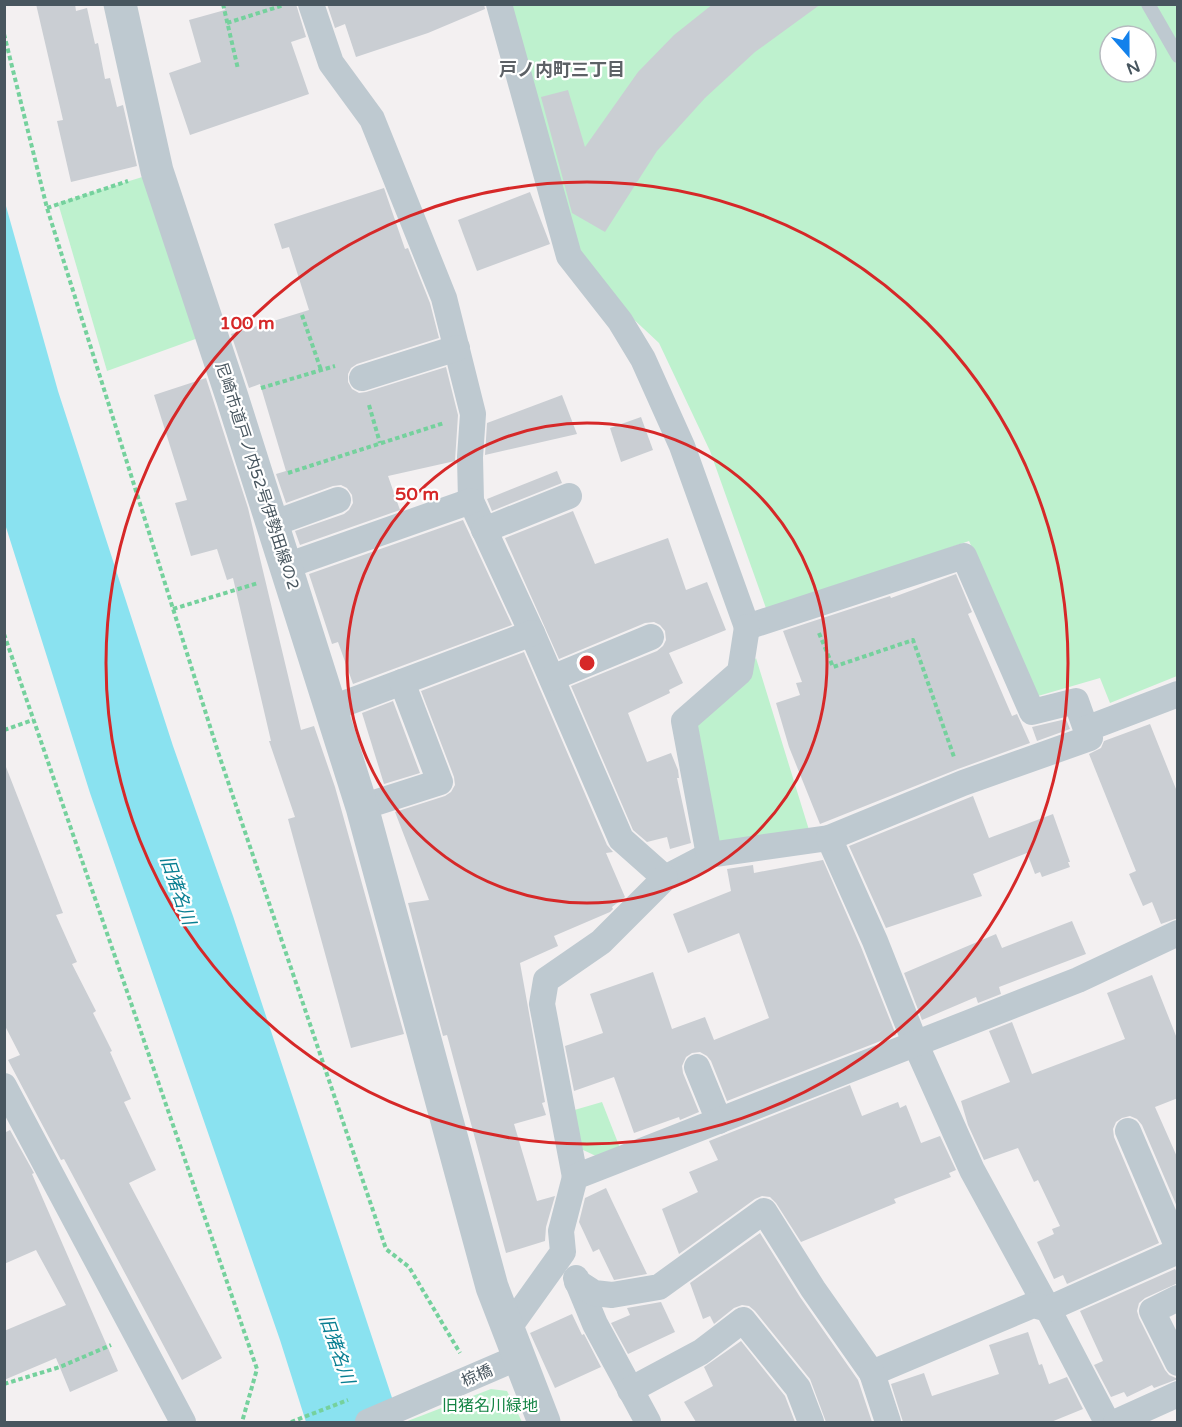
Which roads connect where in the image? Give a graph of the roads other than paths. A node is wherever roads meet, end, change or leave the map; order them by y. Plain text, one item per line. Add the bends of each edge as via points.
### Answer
1 (120, 4) edge
2 (311, 4) edge
3 (498, 4) edge
4 (1148, 4) edge
5 (1178, 56) edge
6 (457, 348) junction
7 (362, 378) road end
8 (569, 496) dead end
9 (338, 500) dead end
10 (471, 501) junction
11 (272, 524) junction
12 (484, 530) junction
13 (287, 570) junction
14 (747, 627) junction
15 (532, 633) junction
16 (651, 637) dead end
17 (552, 678) junction
18 (402, 682) junction
19 (1178, 694) edge
20 (330, 709) junction
21 (1086, 729) junction
22 (362, 807) junction
23 (829, 838) junction
24 (709, 855) junction
25 (665, 878) junction
26 (1178, 933) edge
27 (916, 1045) junction
28 (697, 1067) dead end
29 (6, 1094) edge
30 (719, 1121) junction
31 (1128, 1131) dead end
32 (575, 1177) junction
33 (1178, 1249) edge
34 (563, 1252) junction
35 (577, 1282) junction
36 (1178, 1298) edge
37 (1048, 1309) junction
38 (513, 1343) junction
39 (1178, 1363) edge
40 (872, 1373) junction
41 (630, 1390) junction
42 (1178, 1394) edge
43 (183, 1422) edge
44 (368, 1422) edge
45 (544, 1422) edge
46 (648, 1422) edge
47 (811, 1422) edge
48 (888, 1422) edge
49 (1107, 1422) edge
50 (1116, 1422) edge

1 - 11 street, 尼崎市道戸ノ内52号伊勢田線の2 via 157,171
2 - 6 street via 332,63 372,119 444,298
3 - 14 street via 569,256 620,321 643,359 682,446
4 - 5 lane
6 - 7 street
6 - 10 street via 473,414
8 - 12 street
9 - 11 street
10 - 12 street
10 - 13 street
11 - 13 street, 尼崎市道戸ノ内52号伊勢田線の2
12 - 15 street
13 - 20 street, 尼崎市道戸ノ内52号伊勢田線の2
14 - 21 street via 964,556 1032,712 1076,701
14 - 24 street via 740,672 684,721
15 - 17 street
15 - 18 street
16 - 17 street
17 - 25 street via 621,839
18 - 20 street
18 - 22 street via 440,782
19 - 21 street
20 - 22 street, 尼崎市道戸ノ内52号伊勢田線の2
21 - 23 street via 1090,738 963,783
22 - 38 street, 尼崎市道戸ノ内52号伊勢田線の2 via 492,1287
23 - 24 street
23 - 27 street
24 - 25 street
25 - 32 street via 601,942 546,980 542,1004
26 - 27 street via 1078,980
27 - 30 street
27 - 37 street via 972,1170
28 - 30 street
29 - 43 street
30 - 32 street
31 - 33 street
32 - 34 street via 561,1231
33 - 37 street
34 - 35 street
34 - 38 street
35 - 40 street via 594,1293 612,1295 659,1287 764,1211 813,1290
35 - 41 street via 594,1324
36 - 39 street via 1152,1311
37 - 40 street via 1033,1305
37 - 49 street
38 - 44 street, 椋橋
38 - 45 street, 尼崎市道戸ノ内52号伊勢田線の2
40 - 48 street
41 - 46 street
41 - 47 street via 701,1352 742,1320 798,1388
42 - 50 street

